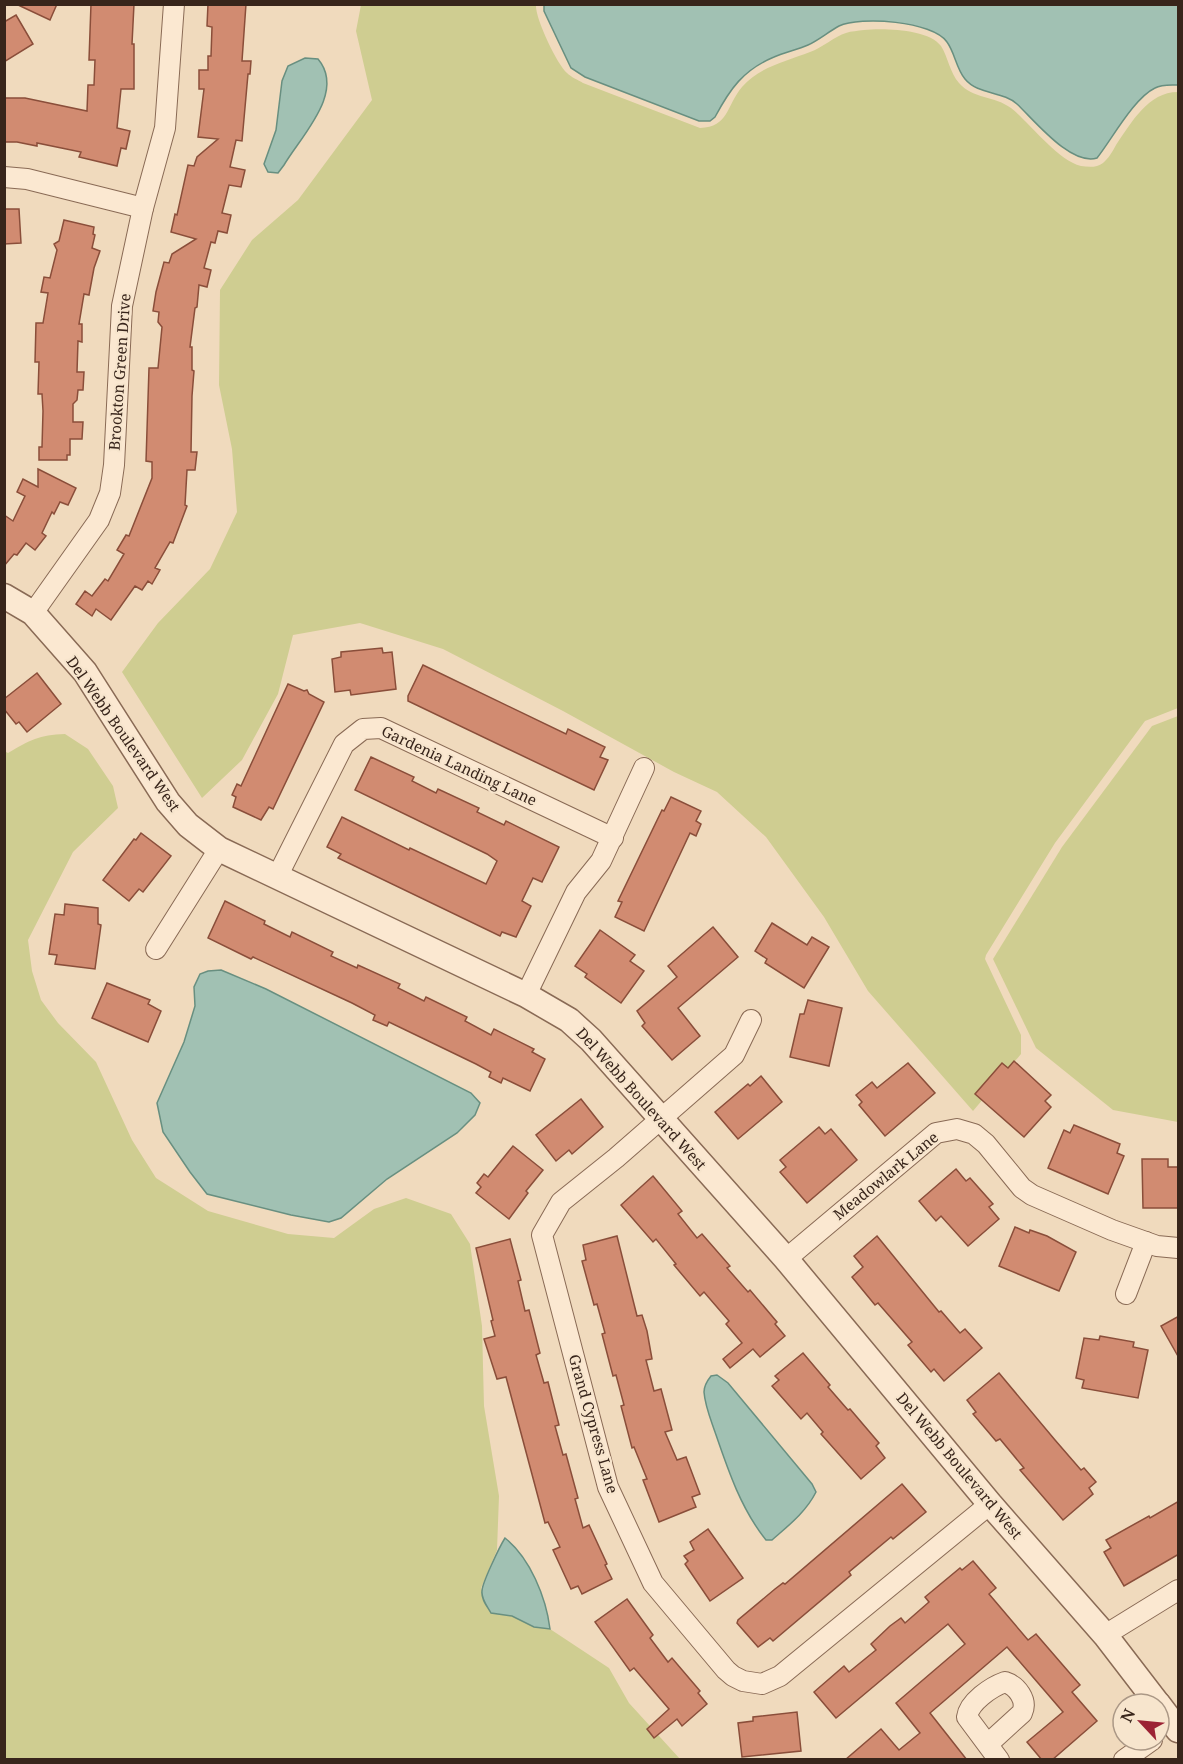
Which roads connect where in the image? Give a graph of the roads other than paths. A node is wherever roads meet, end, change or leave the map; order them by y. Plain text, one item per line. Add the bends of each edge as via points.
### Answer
1 (174, 4) edge
2 (4, 177) edge
3 (143, 208) junction
4 (4, 596) edge
5 (33, 613) junction
6 (644, 768) dead end
7 (613, 838) junction
8 (219, 849) junction
9 (277, 877) junction
10 (156, 949) dead end
11 (526, 995) junction
12 (751, 1020) dead end
13 (661, 1120) junction
14 (1146, 1242) junction
15 (1179, 1248) edge
16 (786, 1259) junction
17 (1125, 1294) dead end
18 (990, 1504) junction
19 (1179, 1590) edge
20 (1105, 1635) junction
21 (1150, 1692) edge

1 - 3 street, Brookton Green Drive via 165,128
2 - 3 street via 27,179
3 - 5 street, Brookton Green Drive via 122,306 110,493 99,520
4 - 5 street, Del Webb Boulevard West
5 - 8 street, Del Webb Boulevard West via 85,672 168,802 188,825
6 - 7 street
7 - 9 street, Gardenia Landing Lane via 381,728 363,729 344,744
7 - 11 street via 602,861 571,900
8 - 9 street, Del Webb Boulevard West
8 - 10 street
9 - 11 street, Del Webb Boulevard West
11 - 13 street, Del Webb Boulevard West via 569,1020 591,1040
12 - 13 street, Grand Cypress Lane via 734,1055
13 - 16 street, Del Webb Boulevard West
13 - 18 street, Grand Cypress Lane via 561,1202 542,1235 608,1487 653,1583 726,1670 753,1684 780,1676
14 - 15 street, Meadowlark Lane
14 - 16 street, Meadowlark Lane via 1032,1194 974,1134 947,1130 936,1133
14 - 17 street
16 - 18 street, Del Webb Boulevard West
18 - 20 street, Del Webb Boulevard West
19 - 20 street
20 - 21 street, Del Webb Boulevard West

